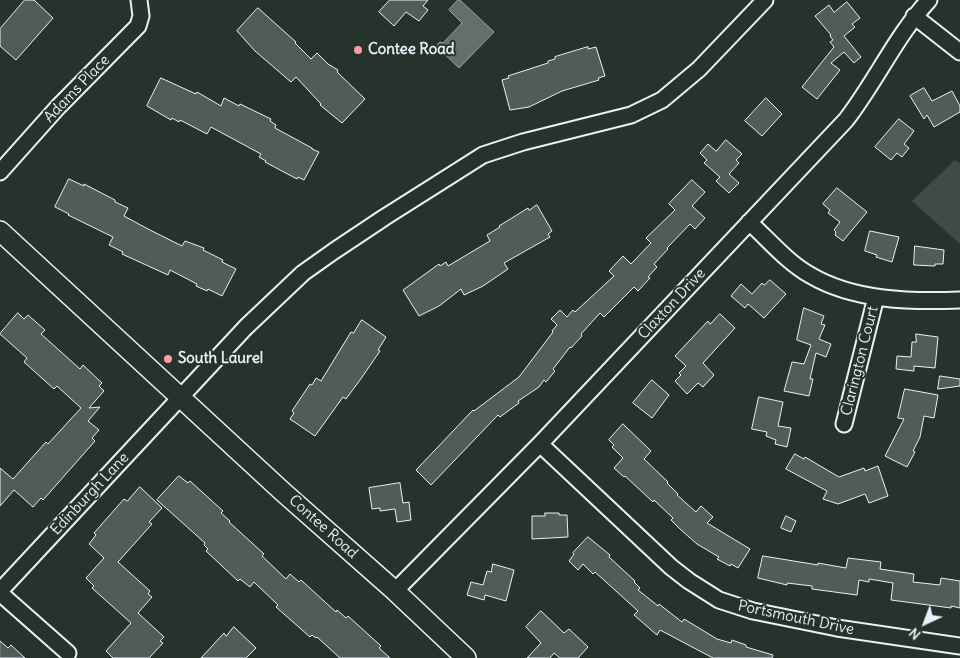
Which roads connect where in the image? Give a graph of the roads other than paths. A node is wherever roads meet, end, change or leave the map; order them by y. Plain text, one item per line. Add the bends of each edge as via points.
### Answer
1 (139, 0) edge
2 (765, 0) edge
3 (929, 0) edge
4 (914, 16) junction
5 (960, 52) edge
6 (0, 172) edge
7 (749, 222) junction
8 (0, 231) edge
9 (876, 297) junction
10 (960, 300) edge
11 (180, 396) junction
12 (844, 424) dead end
13 (540, 444) junction
14 (395, 591) junction
15 (0, 592) edge
16 (960, 646) edge
17 (68, 653) dead end
18 (465, 658) edge

1 - 6 street, Adams Place via 141,16 138,26
2 - 11 street via 699,69 662,100 632,115 484,155 334,251 272,301
3 - 4 street, Claxton Drive
4 - 5 street
4 - 7 street, Claxton Drive via 846,120
7 - 9 street via 809,275 838,288
7 - 13 street, Claxton Drive
8 - 11 street, Contee Road
9 - 10 street
9 - 12 street, Clarington Court
11 - 14 street, Contee Road
11 - 15 street, Edinburgh Lane
13 - 14 street, Claxton Drive
13 - 16 street, Portsmouth Drive via 671,567 719,600 775,617
14 - 18 street, Contee Road
15 - 17 street

